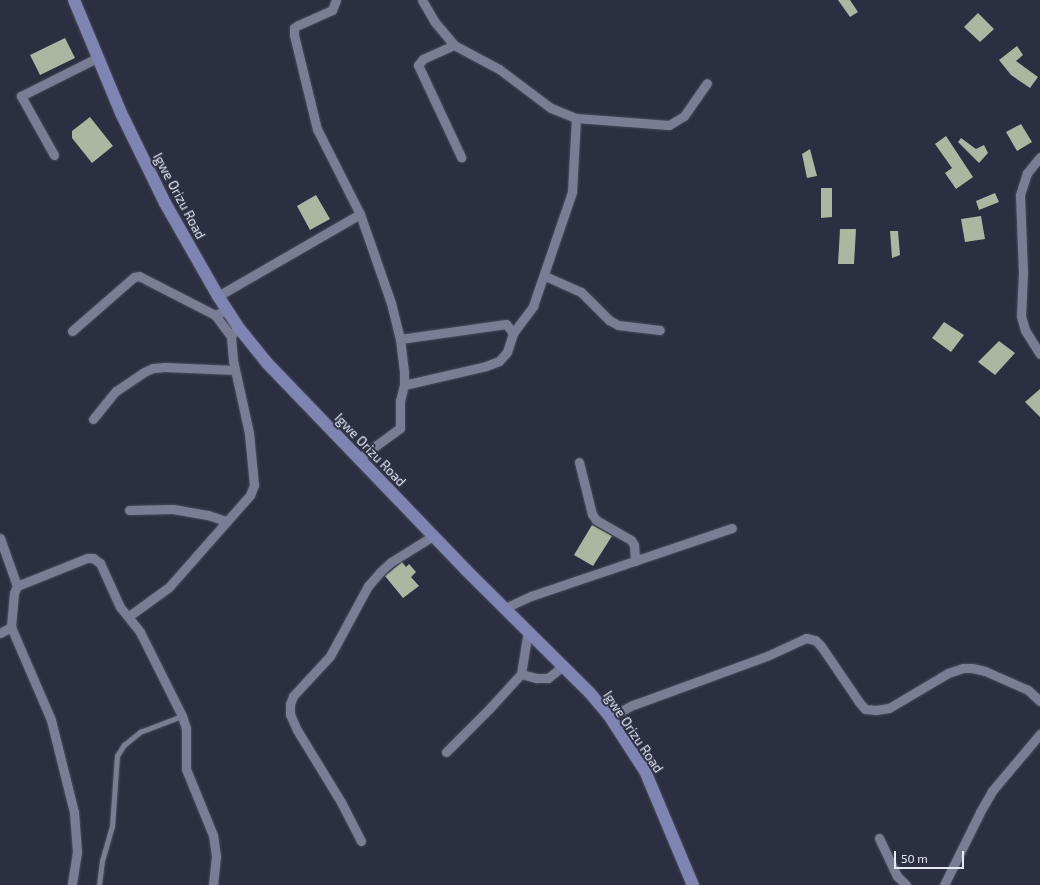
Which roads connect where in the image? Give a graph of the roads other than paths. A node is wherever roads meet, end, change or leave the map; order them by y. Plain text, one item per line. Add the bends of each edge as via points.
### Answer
1 (74, 0) edge
2 (336, 0) edge
3 (422, 0) edge
4 (454, 45) junction
5 (98, 56) junction
6 (707, 83) dead end
7 (576, 118) junction
8 (54, 155) dead end
9 (461, 157) dead end
10 (1040, 157) edge
11 (360, 214) junction
12 (544, 276) junction
13 (218, 296) junction
14 (227, 310) junction
15 (215, 315) junction
16 (72, 330) dead end
17 (660, 330) dead end
18 (235, 331) junction
19 (513, 333) junction
20 (400, 339) junction
21 (1040, 354) edge
22 (235, 370) junction
23 (404, 385) junction
24 (93, 419) dead end
25 (359, 458) junction
26 (579, 462) dead end
27 (129, 510) dead end
28 (225, 521) junction
29 (732, 528) dead end
30 (433, 536) junction
31 (0, 538) edge
32 (635, 561) junction
33 (17, 586) junction
34 (505, 608) junction
35 (129, 616) junction
36 (11, 627) junction
37 (528, 631) junction
38 (0, 633) edge
39 (563, 666) junction
40 (521, 674) junction
41 (1040, 701) edge
42 (182, 716) junction
43 (610, 717) junction
44 (1040, 734) edge
45 (446, 752) dead end
46 (879, 838) dead end
47 (361, 842) dead end
48 (72, 885) edge
49 (99, 885) edge
50 (213, 885) edge
51 (693, 885) edge
52 (906, 885) edge
53 (944, 885) edge

1 - 5 main road, Igwe Orizu Road
2 - 11 street via 332,10 294,28 294,35 317,129
3 - 4 street via 434,21
4 - 7 street via 499,70 551,108
4 - 9 street via 423,59 418,65
5 - 8 street via 21,96
5 - 13 main road, Igwe Orizu Road via 121,113 162,196
6 - 7 street via 684,116 669,125
7 - 12 street via 572,192
10 - 21 street via 1027,173 1020,195 1023,272 1021,316 1025,330
11 - 13 street
11 - 20 street via 391,303
12 - 17 street via 581,292 608,320 618,325
12 - 19 street via 533,306
13 - 14 main road, Igwe Orizu Road
14 - 15 street
14 - 18 main road, Igwe Orizu Road
15 - 16 street via 139,276 134,277
15 - 18 street
18 - 22 street
18 - 25 main road, Igwe Orizu Road
19 - 20 street via 506,324
19 - 23 street via 507,352 499,361 469,371
20 - 23 street
22 - 24 street via 153,368 116,391
22 - 28 street via 249,433 254,485 250,495
23 - 25 street via 400,401 400,428
25 - 30 main road, Igwe Orizu Road
26 - 32 street via 592,514 596,520 631,540 634,545
27 - 28 street via 173,509 208,515
28 - 35 street via 169,587
29 - 32 street
30 - 34 main road, Igwe Orizu Road
30 - 47 street via 391,562 368,586 330,656 293,696 290,704 290,714 297,730 341,802
31 - 33 street
32 - 34 street via 531,596
33 - 35 street via 79,560 93,558 100,563 120,607
33 - 36 street
34 - 37 main road, Igwe Orizu Road
35 - 42 street via 140,632
36 - 38 street
36 - 48 street via 52,720 72,804 77,852
37 - 39 main road, Igwe Orizu Road
37 - 40 street
39 - 40 street via 548,678
39 - 43 main road, Igwe Orizu Road
40 - 45 street
41 - 43 street via 1028,690 985,671 963,668 948,673 889,708 865,708 821,646 815,640 806,638 767,656 633,705
42 - 49 lane via 140,732 124,745 117,756 112,827 102,861
42 - 50 street via 186,728 186,769 213,835 216,856
43 - 51 main road, Igwe Orizu Road via 645,771
44 - 53 street via 992,791
46 - 52 street via 897,876

